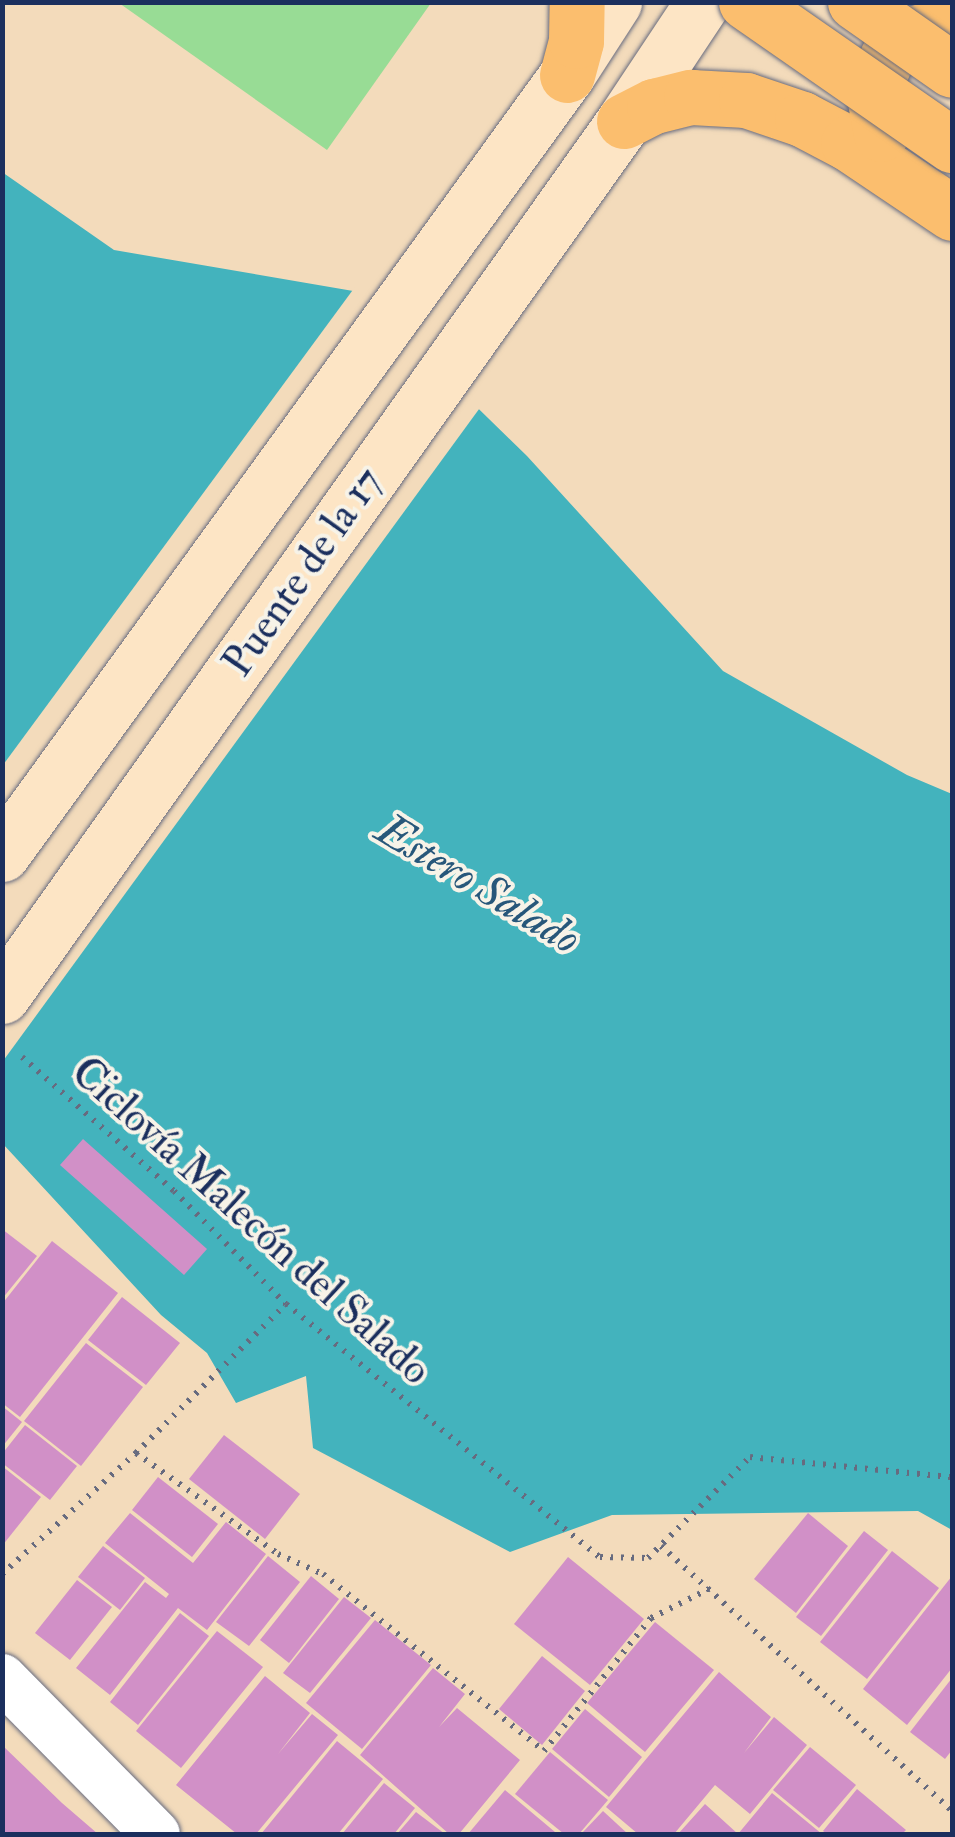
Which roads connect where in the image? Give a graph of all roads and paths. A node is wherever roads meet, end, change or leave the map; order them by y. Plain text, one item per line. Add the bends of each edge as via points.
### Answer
1 (577, 2) edge
2 (614, 2) edge
3 (703, 2) edge
4 (746, 2) edge
5 (854, 2) edge
6 (952, 23) edge
7 (952, 70) edge
8 (556, 89) junction
9 (614, 135) junction
10 (952, 145) edge
11 (932, 200) edge
12 (2, 854) edge
13 (2, 996) edge
14 (22, 1057) dead end
15 (286, 1304) junction
16 (136, 1453) junction
17 (952, 1477) edge
18 (661, 1546) junction
19 (2, 1574) edge
20 (709, 1589) junction
21 (2, 1678) edge
22 (952, 1810) edge
23 (156, 1834) edge

1 - 8 main road via 576,41
2 - 8 main road, Puente de la 17
3 - 9 main road, Puente de la 17
4 - 10 main road, bridge
5 - 7 main road, bridge
6 - 11 main road via 914,33 888,57 874,90 878,127 891,158
8 - 12 main road, Puente de la 17
9 - 11 main road via 654,106 691,98 746,100 848,144
9 - 13 main road, Puente de la 17
14 - 15 path, Ciclovía Malecón del Salado via 174,1191
15 - 16 path
15 - 18 path, Ciclovía Malecón del Salado via 600,1557 648,1558
16 - 19 path
16 - 20 path via 278,1554 323,1574 544,1751 651,1618
17 - 18 path via 750,1457
18 - 20 path
20 - 22 path
21 - 23 street

